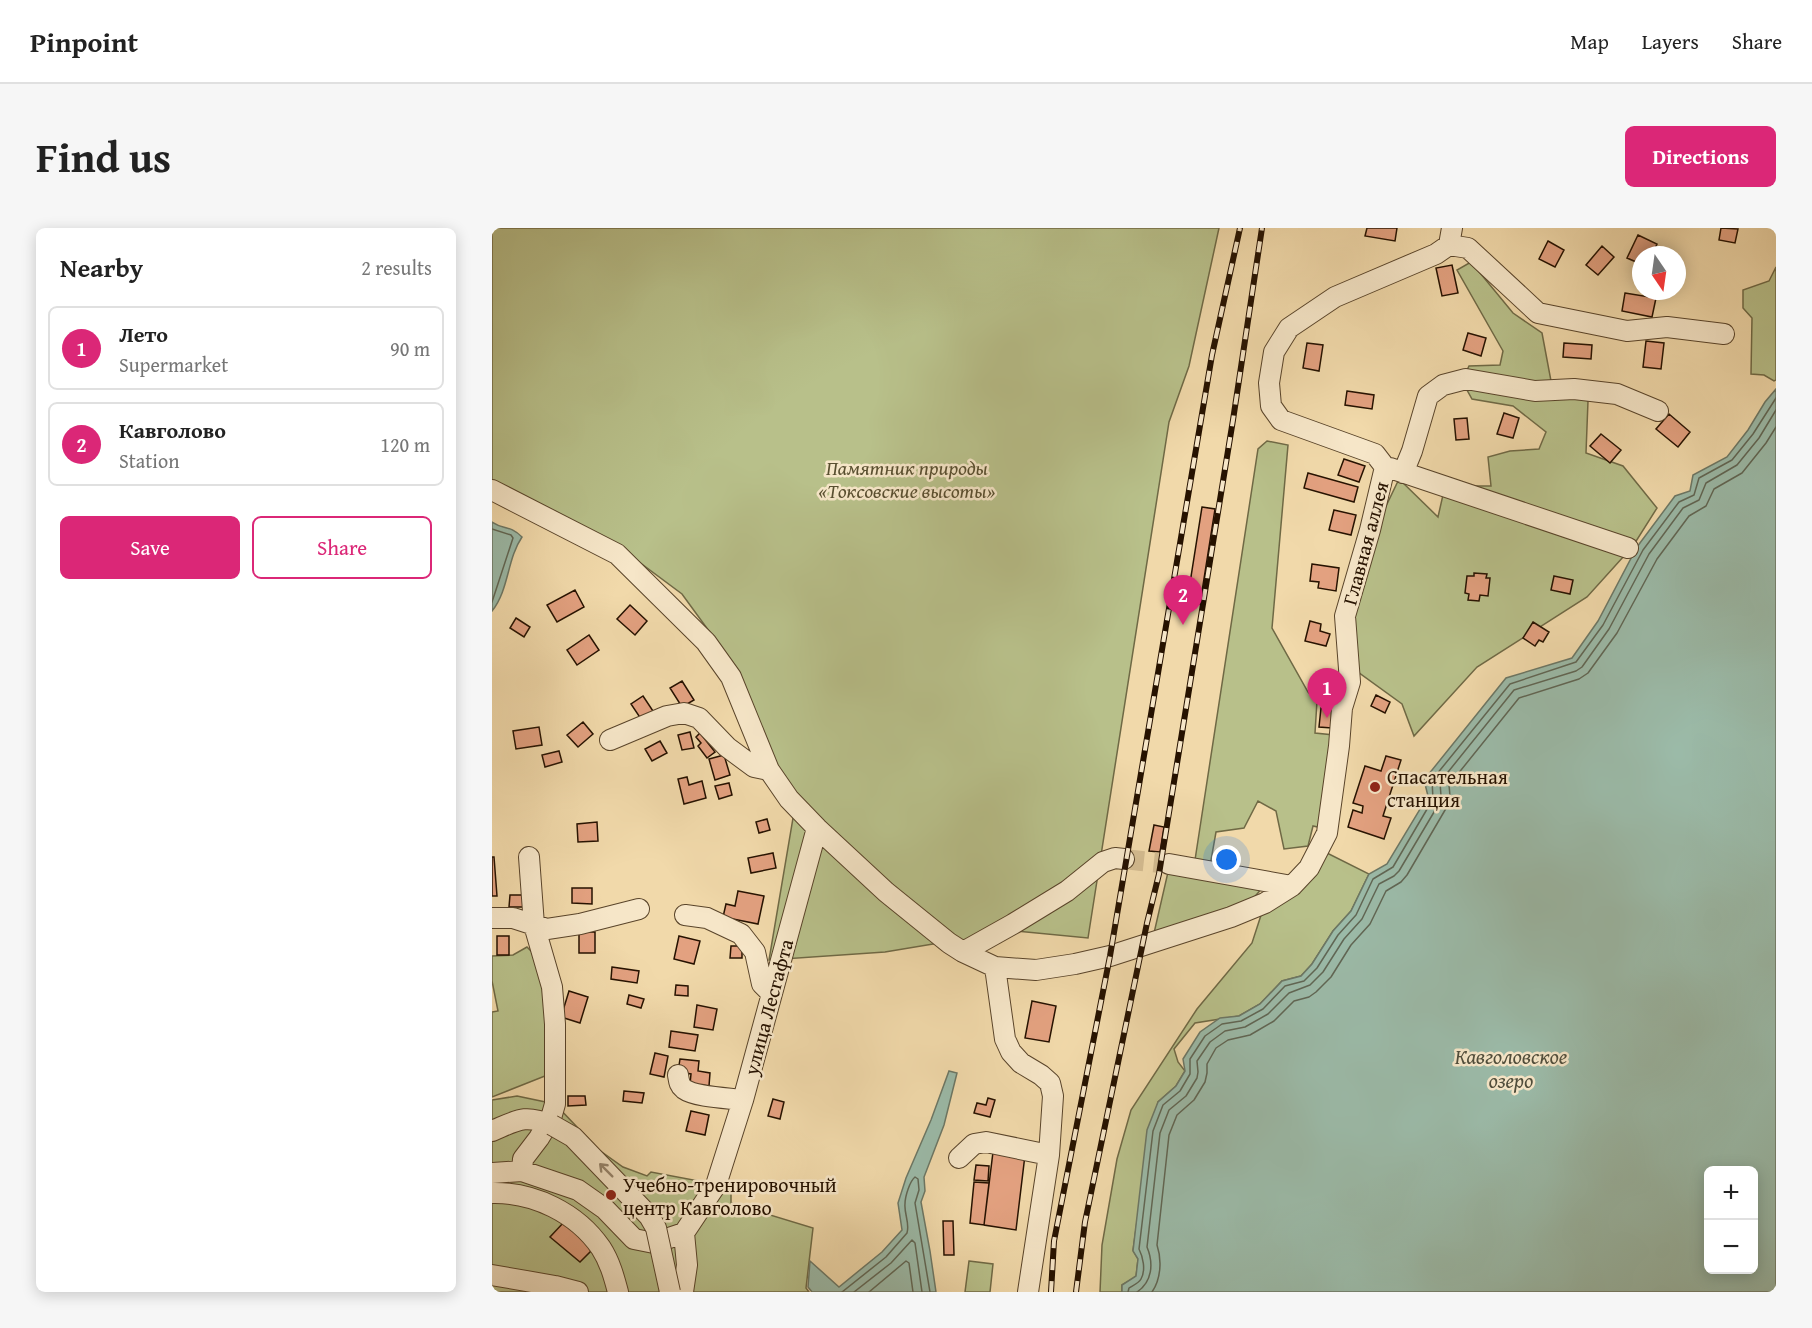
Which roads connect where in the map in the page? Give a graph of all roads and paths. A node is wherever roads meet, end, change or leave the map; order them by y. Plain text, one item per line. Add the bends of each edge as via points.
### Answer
1 (1450, 236) edge
2 (1724, 334) dead end
3 (1658, 411) dead end
4 (1394, 470) junction
5 (492, 490) edge
6 (1628, 548) dead end
7 (610, 740) dead end
8 (769, 770) junction
9 (817, 828) junction
10 (529, 857) dead end
11 (1124, 858) tunnel mouth
12 (1169, 864) tunnel mouth
13 (1292, 886) junction
14 (639, 909) dead end
15 (685, 915) dead end
16 (492, 918) edge
17 (534, 925) junction
18 (963, 952) junction
19 (995, 967) junction
20 (771, 993) junction
21 (678, 1076) dead end
22 (742, 1100) junction
23 (492, 1131) edge
24 (1049, 1155) junction
25 (959, 1158) dead end
26 (522, 1172) junction
27 (492, 1173) edge
28 (492, 1193) edge
29 (684, 1233) junction
30 (492, 1275) edge
31 (578, 1292) edge
32 (618, 1292) edge
33 (670, 1292) edge
34 (683, 1292) edge
35 (1028, 1292) edge

1 - 2 street via 1538,313 1626,331 1667,327
1 - 4 street, Главная аллея via 1436,254 1335,297 1289,328 1274,352 1270,406 1281,420 1375,454
3 - 4 street via 1617,394 1574,389 1535,391 1466,379 1443,385 1428,396 1412,451
4 - 6 street
4 - 13 street, Главная аллея via 1370,530 1345,616 1350,682 1342,708 1328,833 1309,868
5 - 8 street via 618,554 699,634 731,677
7 - 8 street via 667,716 684,713 699,718 727,747 754,767
8 - 9 street via 789,799
9 - 18 street via 885,892
9 - 20 street, улица Лесгафта
10 - 17 street
11 - 18 street via 1103,862 1067,891
12 - 13 street
13 - 19 street, Главная аллея via 1231,917 1110,956 1036,970
14 - 17 street via 548,929
15 - 20 street via 707,918 741,934 755,952 762,984
16 - 17 street via 513,918
17 - 26 street via 552,987 555,1104 551,1118 524,1159
18 - 19 street
19 - 24 street via 1005,1039 1011,1052 1050,1083 1053,1096
20 - 22 street, улица Лесгафта
21 - 22 street via 679,1084 694,1093
22 - 29 street, улица Лесгафта via 716,1185
33 -> 23 street, bridge via 656,1228 649,1216 573,1137 538,1119 520,1118
24 - 25 street via 986,1142 974,1144
24 - 35 street
26 - 27 street
26 - 29 street via 578,1190 634,1239 654,1244
28 - 32 street via 531,1198 560,1210 576,1222 601,1249
29 - 34 street via 687,1265
30 - 31 street

